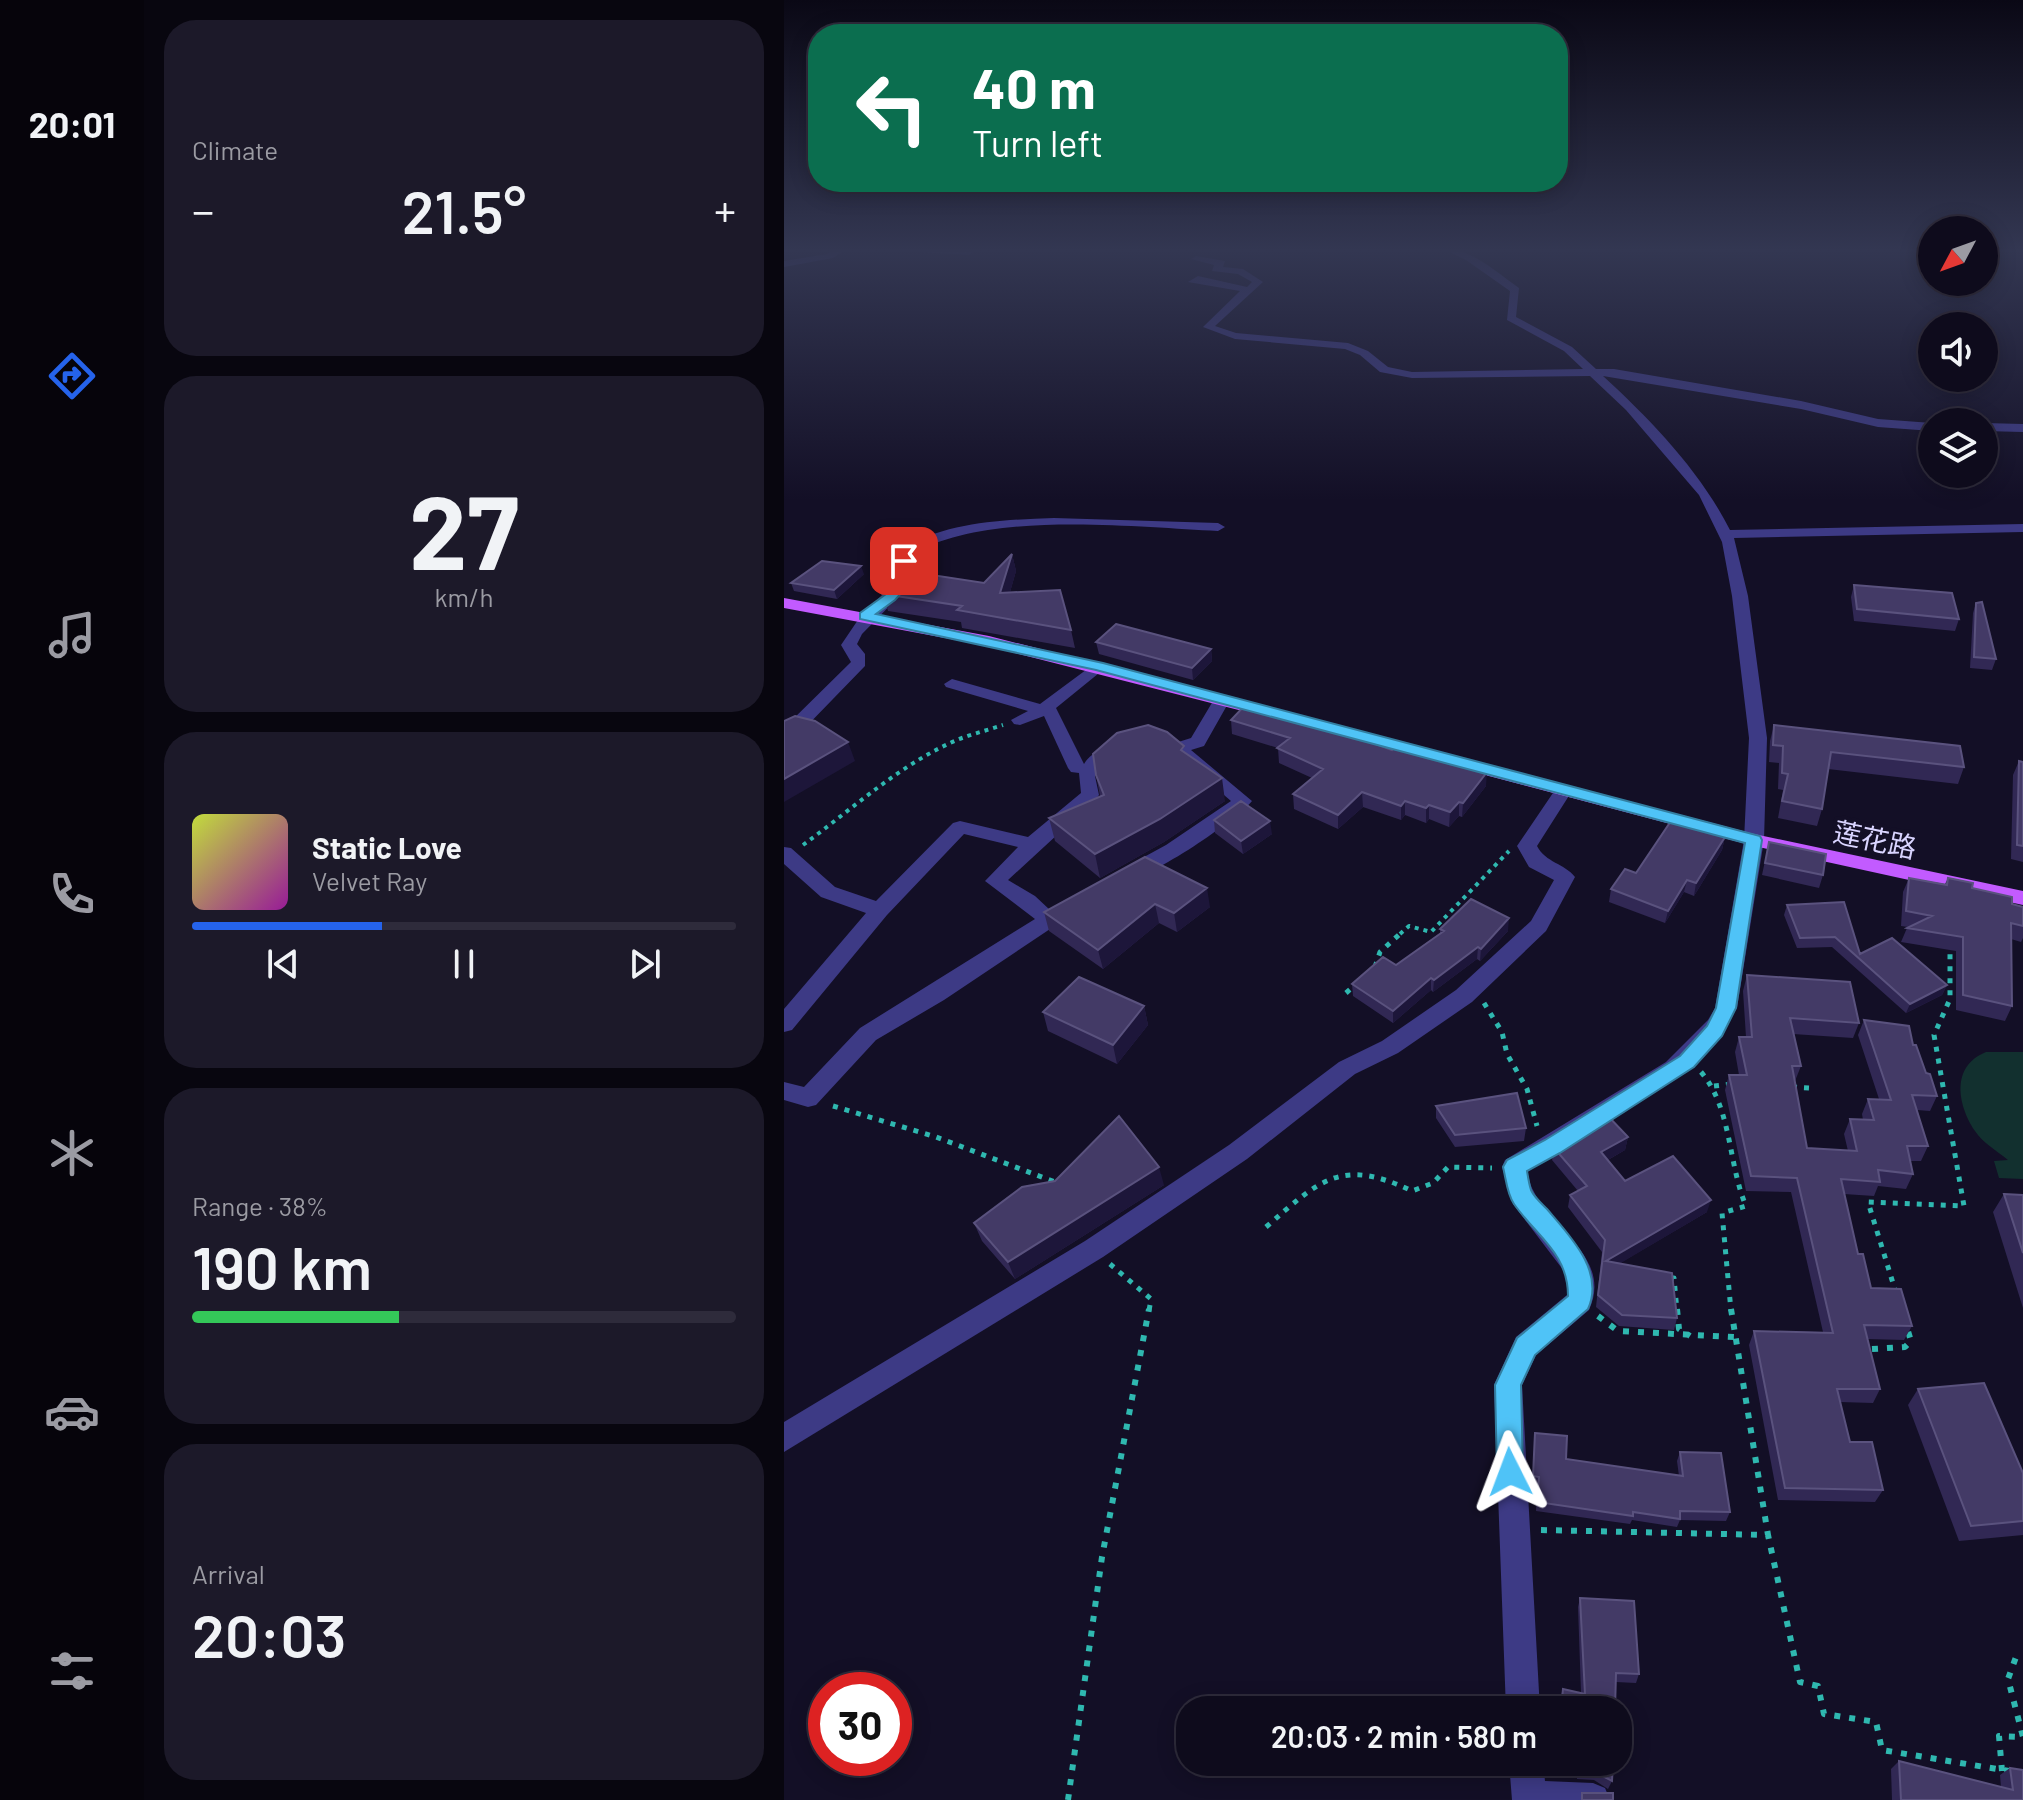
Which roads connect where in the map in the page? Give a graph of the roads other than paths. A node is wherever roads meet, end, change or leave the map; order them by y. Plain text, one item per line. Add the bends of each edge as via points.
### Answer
1 (1223, 332) edge
2 (1537, 332) edge
3 (1593, 373) junction
4 (1918, 426) edge
5 (1998, 427) edge
6 (2023, 428) edge
7 (1218, 527) dead end
8 (2023, 528) edge
9 (1725, 534) junction
10 (784, 603) edge
11 (865, 616) junction
12 (1098, 666) junction
13 (952, 684) dead end
14 (1222, 700) junction
15 (1046, 709) junction
16 (1281, 716) edge
17 (1020, 720) road end
18 (1311, 724) edge
19 (784, 735) edge
20 (1157, 738) edge
21 (1137, 739) edge
22 (1178, 748) junction
23 (1077, 768) dead end
24 (1563, 791) junction
25 (1754, 840) junction
26 (1032, 844) junction
27 (786, 855) edge
28 (1110, 885) edge
29 (2023, 898) edge
30 (1084, 899) edge
31 (880, 910) junction
32 (1047, 919) junction
33 (784, 1024) edge
34 (784, 1091) edge
35 (784, 1438) edge
36 (1522, 1696) edge
37 (1527, 1776) edge
38 (1529, 1799) edge
39 (1593, 1800) edge

1 - 3 street via 1348,346 1384,370 1412,375
2 - 3 street via 1568,349
3 - 4 street via 1614,372 1878,423
3 - 9 street via 1705,494
5 - 6 street
7 - 11 street via 1065,521 929,538 904,553 909,578
8 - 9 street
9 - 25 street via 1740,596 1758,738
10 - 11 main road
11 - 12 main road
11 - 19 street via 849,645 859,663
12 - 14 main road
12 - 15 street
13 - 15 street
14 - 16 main road
14 - 22 street via 1198,742
15 - 17 street
15 - 23 street
18 - 24 main road, 莲花路
20 - 22 street
21 - 26 street via 1095,761 1086,776 1090,795
22 - 28 street via 1243,801 1173,850
24 - 25 main road, 莲花路
24 - 35 street via 1527,846 1536,862 1565,877 1539,926 1464,996 1390,1047 1347,1068 1238,1152 1094,1249
25 - 29 main road, 莲花路
25 - 36 street via 1726,1008 1715,1031 1687,1061 1514,1167 1522,1196 1580,1272 1580,1301 1526,1346 1508,1385
26 - 31 street via 960,827
26 - 32 street via 995,881
27 - 31 street via 828,892
30 - 32 street
31 - 33 street
32 - 34 street via 868,1034 808,1098
37 - 38 street
38 - 39 street

